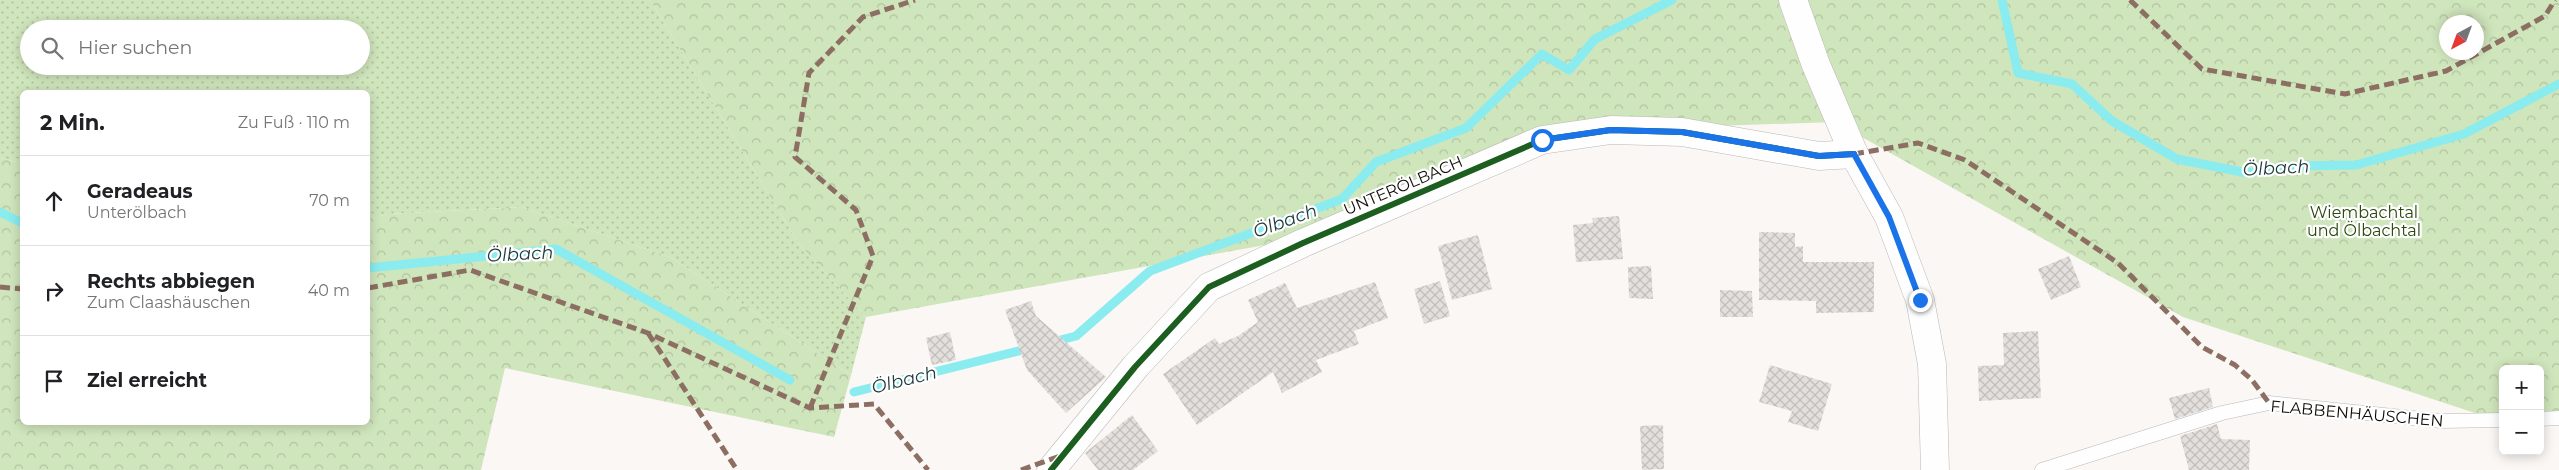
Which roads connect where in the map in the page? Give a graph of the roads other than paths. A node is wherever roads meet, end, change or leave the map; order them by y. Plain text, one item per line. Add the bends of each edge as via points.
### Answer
1 (1793, 0) edge
2 (1854, 154) junction
3 (2559, 418) edge
4 (2544, 419) edge
5 (2499, 420) edge
6 (1051, 470) edge
7 (1935, 470) edge
8 (2042, 470) edge

1 - 2 street via 1816,65
2 - 6 street, UNTERÖLBACH via 1819,156 1682,132 1610,130 1542,140 1209,287 1135,367
2 - 7 street via 1889,217 1920,300 1932,364
3 - 4 lane
5 - 8 lane, FLABBENHÄUSCHEN via 2441,421 2269,403 2222,412

